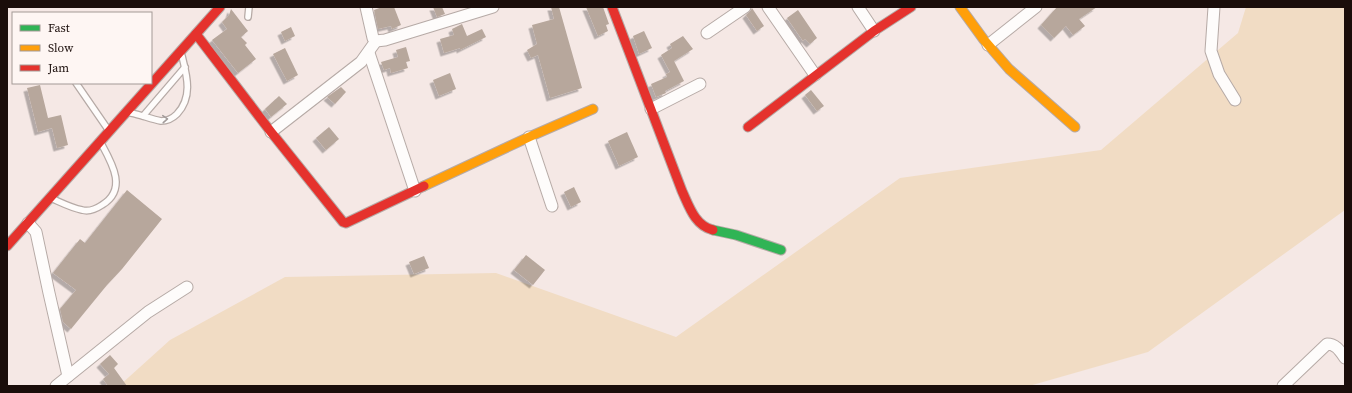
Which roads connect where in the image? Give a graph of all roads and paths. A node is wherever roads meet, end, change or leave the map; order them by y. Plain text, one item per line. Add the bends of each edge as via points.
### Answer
1 (220, 7) edge
2 (249, 7) edge
3 (366, 7) edge
4 (493, 7) edge
5 (612, 7) edge
6 (744, 7) edge
7 (768, 7) edge
8 (858, 7) edge
9 (911, 7) edge
10 (960, 7) edge
11 (1036, 7) edge
12 (1214, 7) edge
13 (248, 17) dead end
14 (874, 31) junction
15 (707, 33) dead end
16 (196, 34) junction
17 (376, 41) junction
18 (988, 45) junction
19 (181, 52) junction
20 (368, 53) junction
21 (185, 67) junction
22 (815, 75) junction
23 (77, 84) edge
24 (152, 84) edge
25 (152, 84) edge
26 (700, 84) dead end
27 (1235, 100) dead end
28 (651, 108) junction
29 (593, 109) dead end
30 (127, 111) junction
31 (143, 116) junction
32 (748, 126) dead end
33 (1075, 126) dead end
34 (109, 131) junction
35 (270, 132) junction
36 (529, 137) junction
37 (100, 141) junction
38 (415, 191) junction
39 (50, 198) junction
40 (552, 206) dead end
41 (28, 222) junction
42 (7, 246) edge
43 (781, 250) dead end
44 (187, 287) dead end
45 (1345, 358) edge
46 (68, 376) junction
47 (56, 386) edge
48 (1283, 386) edge

1 - 16 main road
2 - 13 lane
3 - 17 street via 373,38
4 - 17 street
5 - 28 main road
6 - 15 street
7 - 22 street
8 - 14 street
9 - 14 main road
10 - 18 main road
11 - 18 street
12 - 27 street via 1212,51 1219,74
14 - 22 main road
16 - 19 main road
16 - 35 main road
17 - 20 street
18 - 33 main road via 1020,80
19 - 21 lane
19 - 25 main road
20 - 35 street via 361,62
20 - 38 street
21 - 31 lane
31 -> 21 lane via 162,121 173,119 181,110 187,98
22 - 32 main road
23 - 34 lane
24 - 30 main road
26 - 28 street
28 - 43 main road via 682,190 694,216 701,224 710,230 736,235
29 - 36 main road
30 - 31 lane
30 - 34 main road
34 - 37 main road
35 - 38 main road via 343,222 349,222
36 - 38 main road
36 - 40 street
37 - 39 main road
37 - 39 lane via 114,168 117,183 106,203 94,210 82,211
39 - 41 main road
41 - 42 main road via 13,235
41 - 46 street via 36,232
44 - 46 street via 148,312
45 - 48 street via 1336,346 1327,344
46 - 47 street

